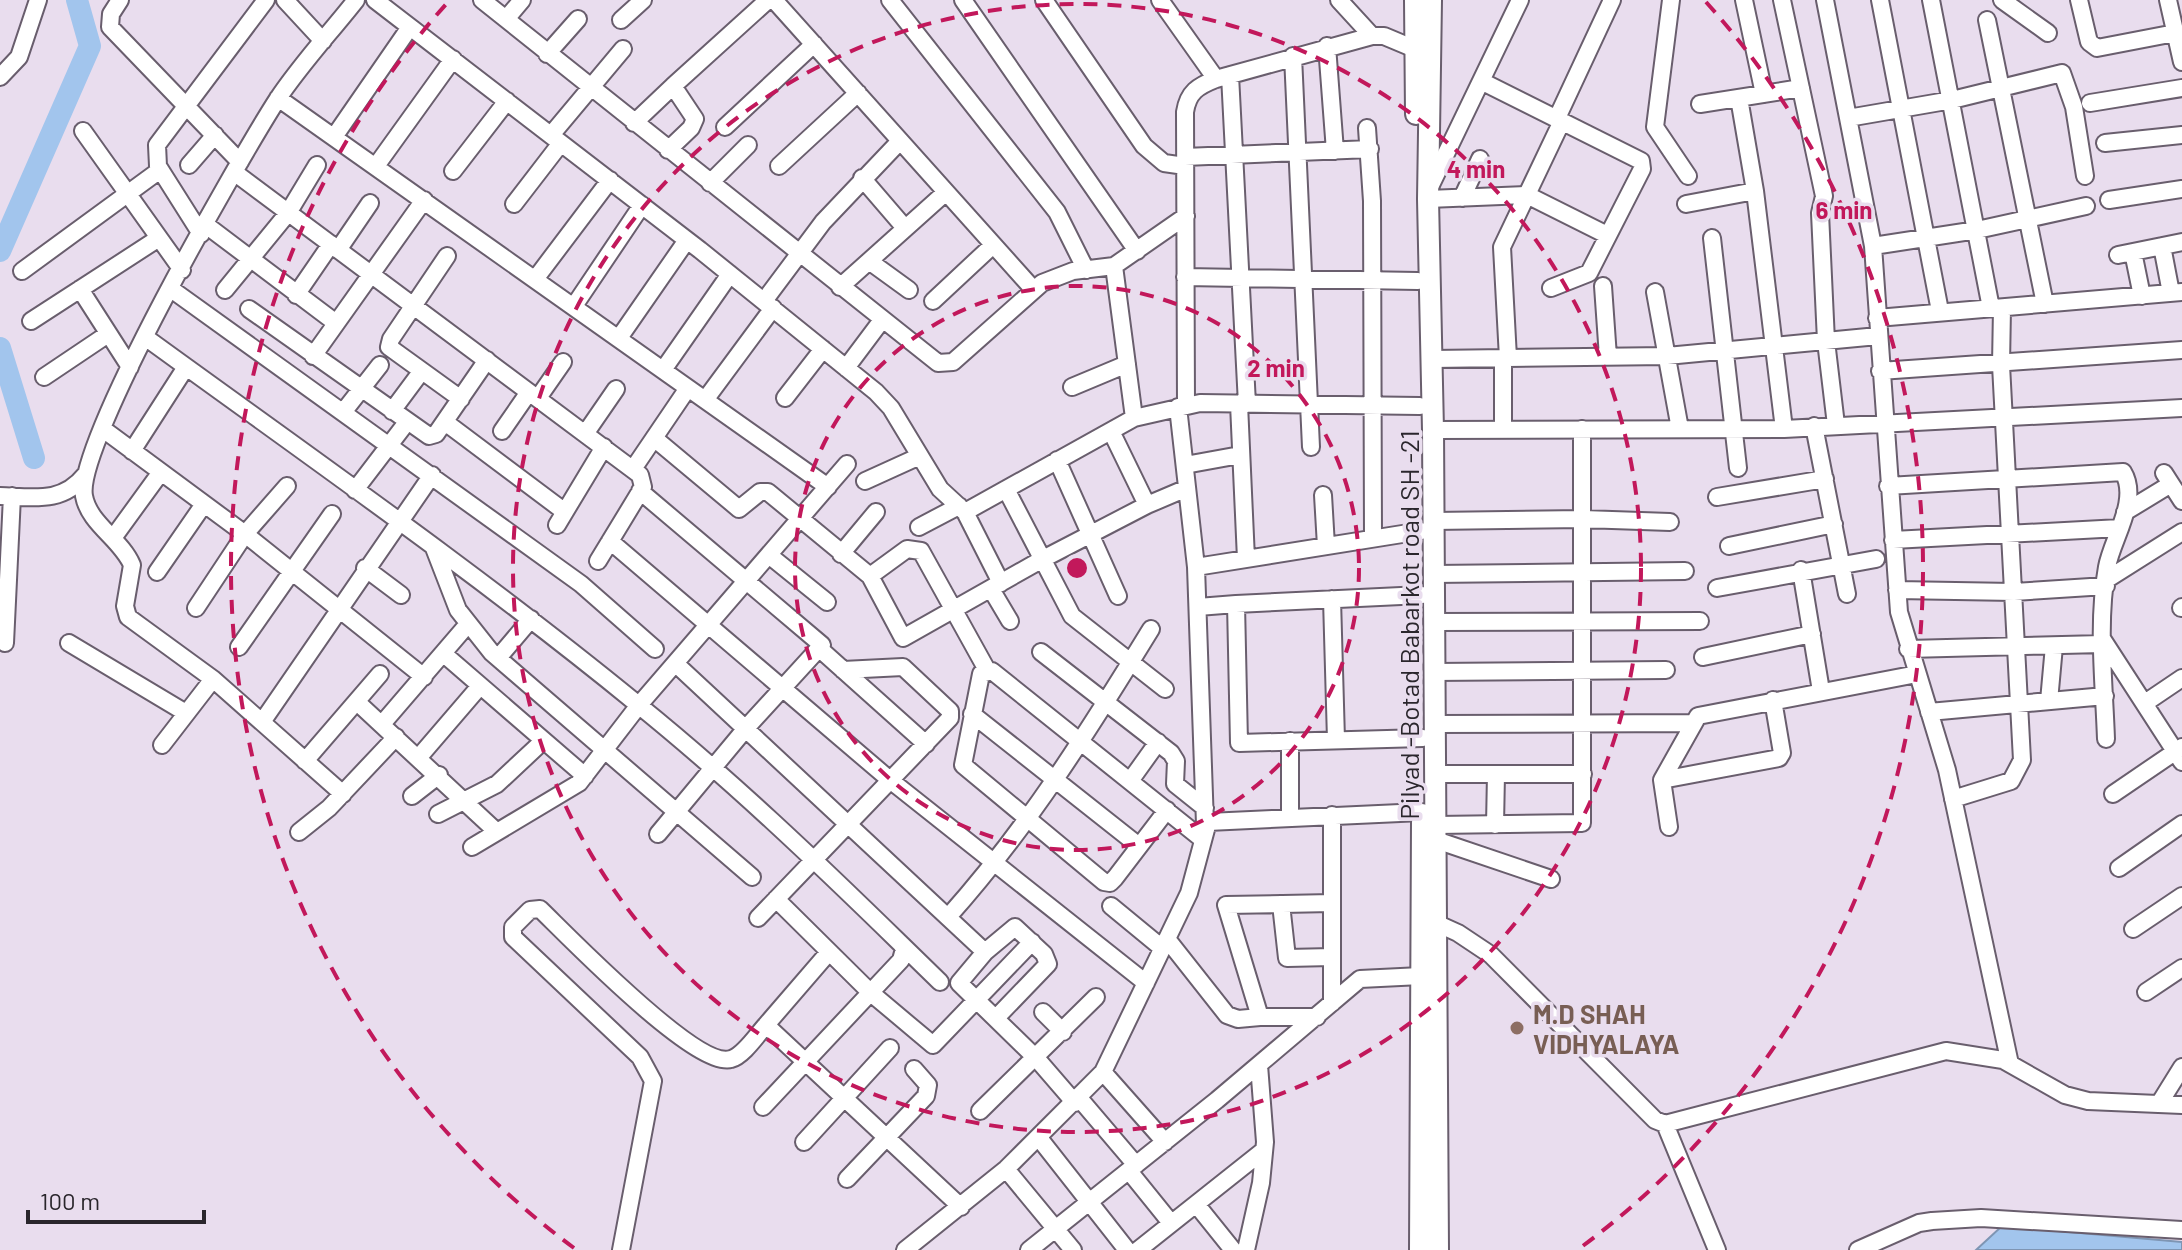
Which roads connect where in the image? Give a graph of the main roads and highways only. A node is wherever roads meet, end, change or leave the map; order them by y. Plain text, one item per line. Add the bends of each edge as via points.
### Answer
1 (1415, 0) edge
2 (1431, 0) edge
3 (1422, 135) junction
4 (1427, 526) junction
5 (1428, 731) junction
6 (1431, 825) junction
7 (1430, 920) junction
8 (1420, 1250) edge
9 (1438, 1250) edge

1 - 3 main road, Pilyad -Botad Babarkot road SH -21
2 - 3 main road, Pilyad -Botad Babarkot road SH -21
3 - 4 main road, Pilyad -Botad Babarkot road SH -21 via 1418,281
3 - 4 main road, Pilyad -Botad Babarkot road SH -21 via 1433,430
4 - 5 main road, Pilyad -Botad Babarkot road SH -21 via 1422,595
4 - 5 main road, Pilyad -Botad Babarkot road SH -21 via 1433,574
5 - 6 main road, Pilyad -Botad Babarkot road SH -21
5 - 6 main road, Pilyad -Botad Babarkot road SH -21 via 1435,774
6 - 7 main road, Pilyad -Botad Babarkot road SH -21
6 - 7 main road, Pilyad -Botad Babarkot road SH -21
7 - 8 main road, Pilyad -Botad Babarkot road SH -21 via 1421,976
7 - 9 main road, Pilyad -Botad Babarkot road SH -21

